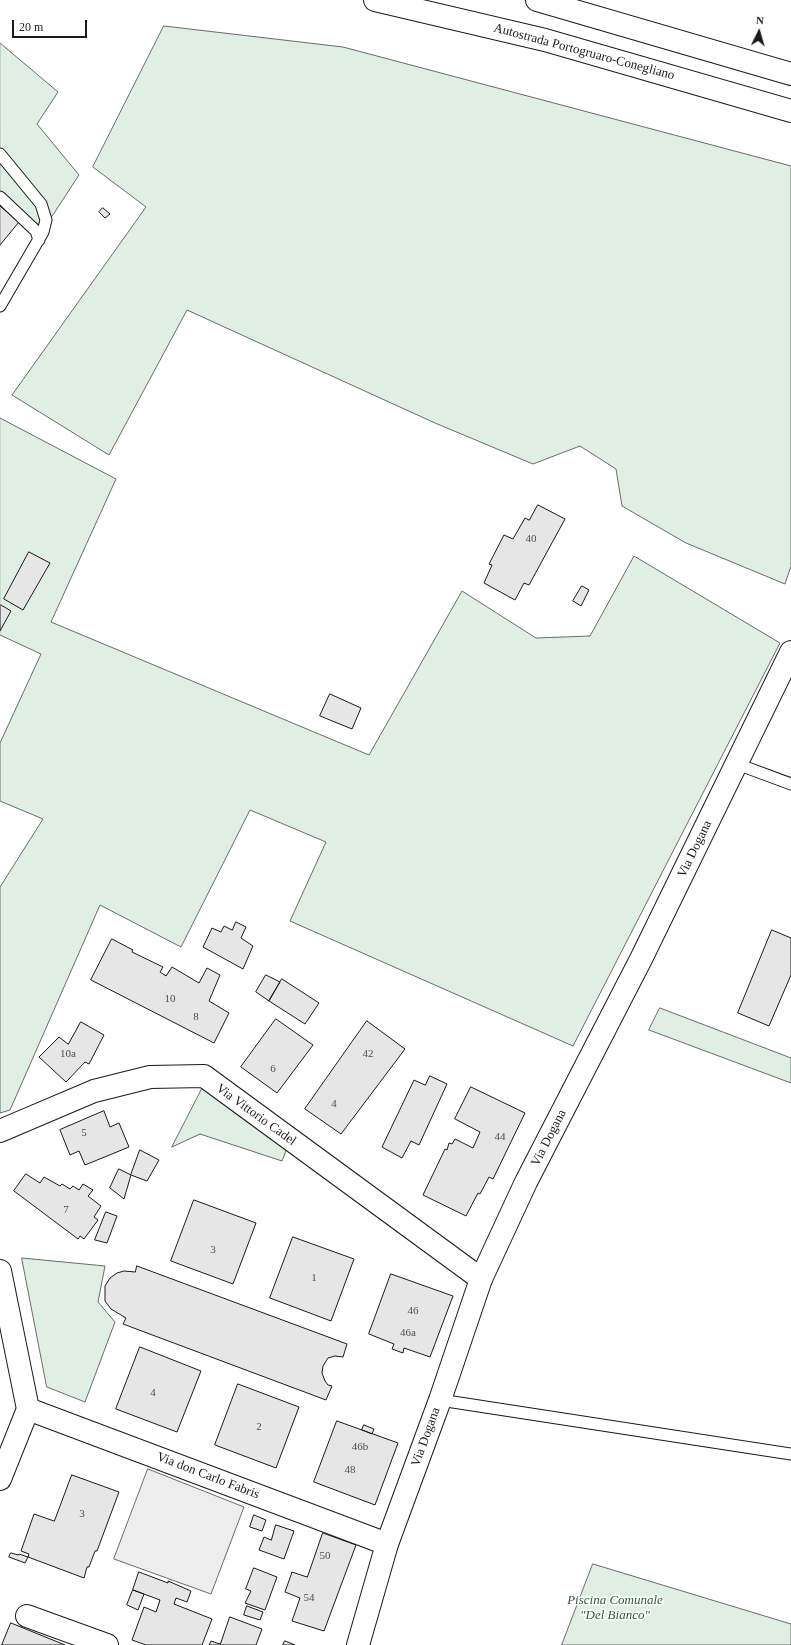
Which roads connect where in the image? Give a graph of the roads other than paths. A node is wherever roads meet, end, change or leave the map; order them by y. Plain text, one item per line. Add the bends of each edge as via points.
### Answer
1 (375, 0) edge
2 (537, 0) edge
3 (791, 74) edge
4 (791, 111) edge
5 (0, 154) edge
6 (0, 197) edge
7 (39, 240) junction
8 (0, 306) edge
9 (791, 652) edge
10 (737, 764) junction
11 (791, 784) edge
12 (0, 1131) edge
13 (0, 1272) edge
14 (481, 1279) junction
15 (440, 1400) junction
16 (28, 1409) junction
17 (791, 1454) edge
18 (0, 1479) edge
19 (387, 1544) junction
20 (27, 1616) dead end
21 (107, 1645) edge
22 (358, 1645) edge

1 - 4 main road, Autostrada Portogruaro-Conegliano via 545,40
2 - 3 main road
5 - 7 lane via 41,204 46,220
6 - 7 lane via 36,231
7 - 8 lane
9 - 10 main road, Via Dogana
10 - 11 lane
10 - 14 main road, Via Dogana via 641,959 526,1182
12 - 14 main road, Via Vittorio Cadel via 94,1090 150,1077 204,1076
13 - 16 main road
14 - 15 main road, Via Dogana
15 - 17 lane
15 - 19 main road, Via Dogana
16 - 18 main road
16 - 19 main road, Via don Carlo Fabris
19 - 22 main road, Via Dogana
20 - 21 main road

